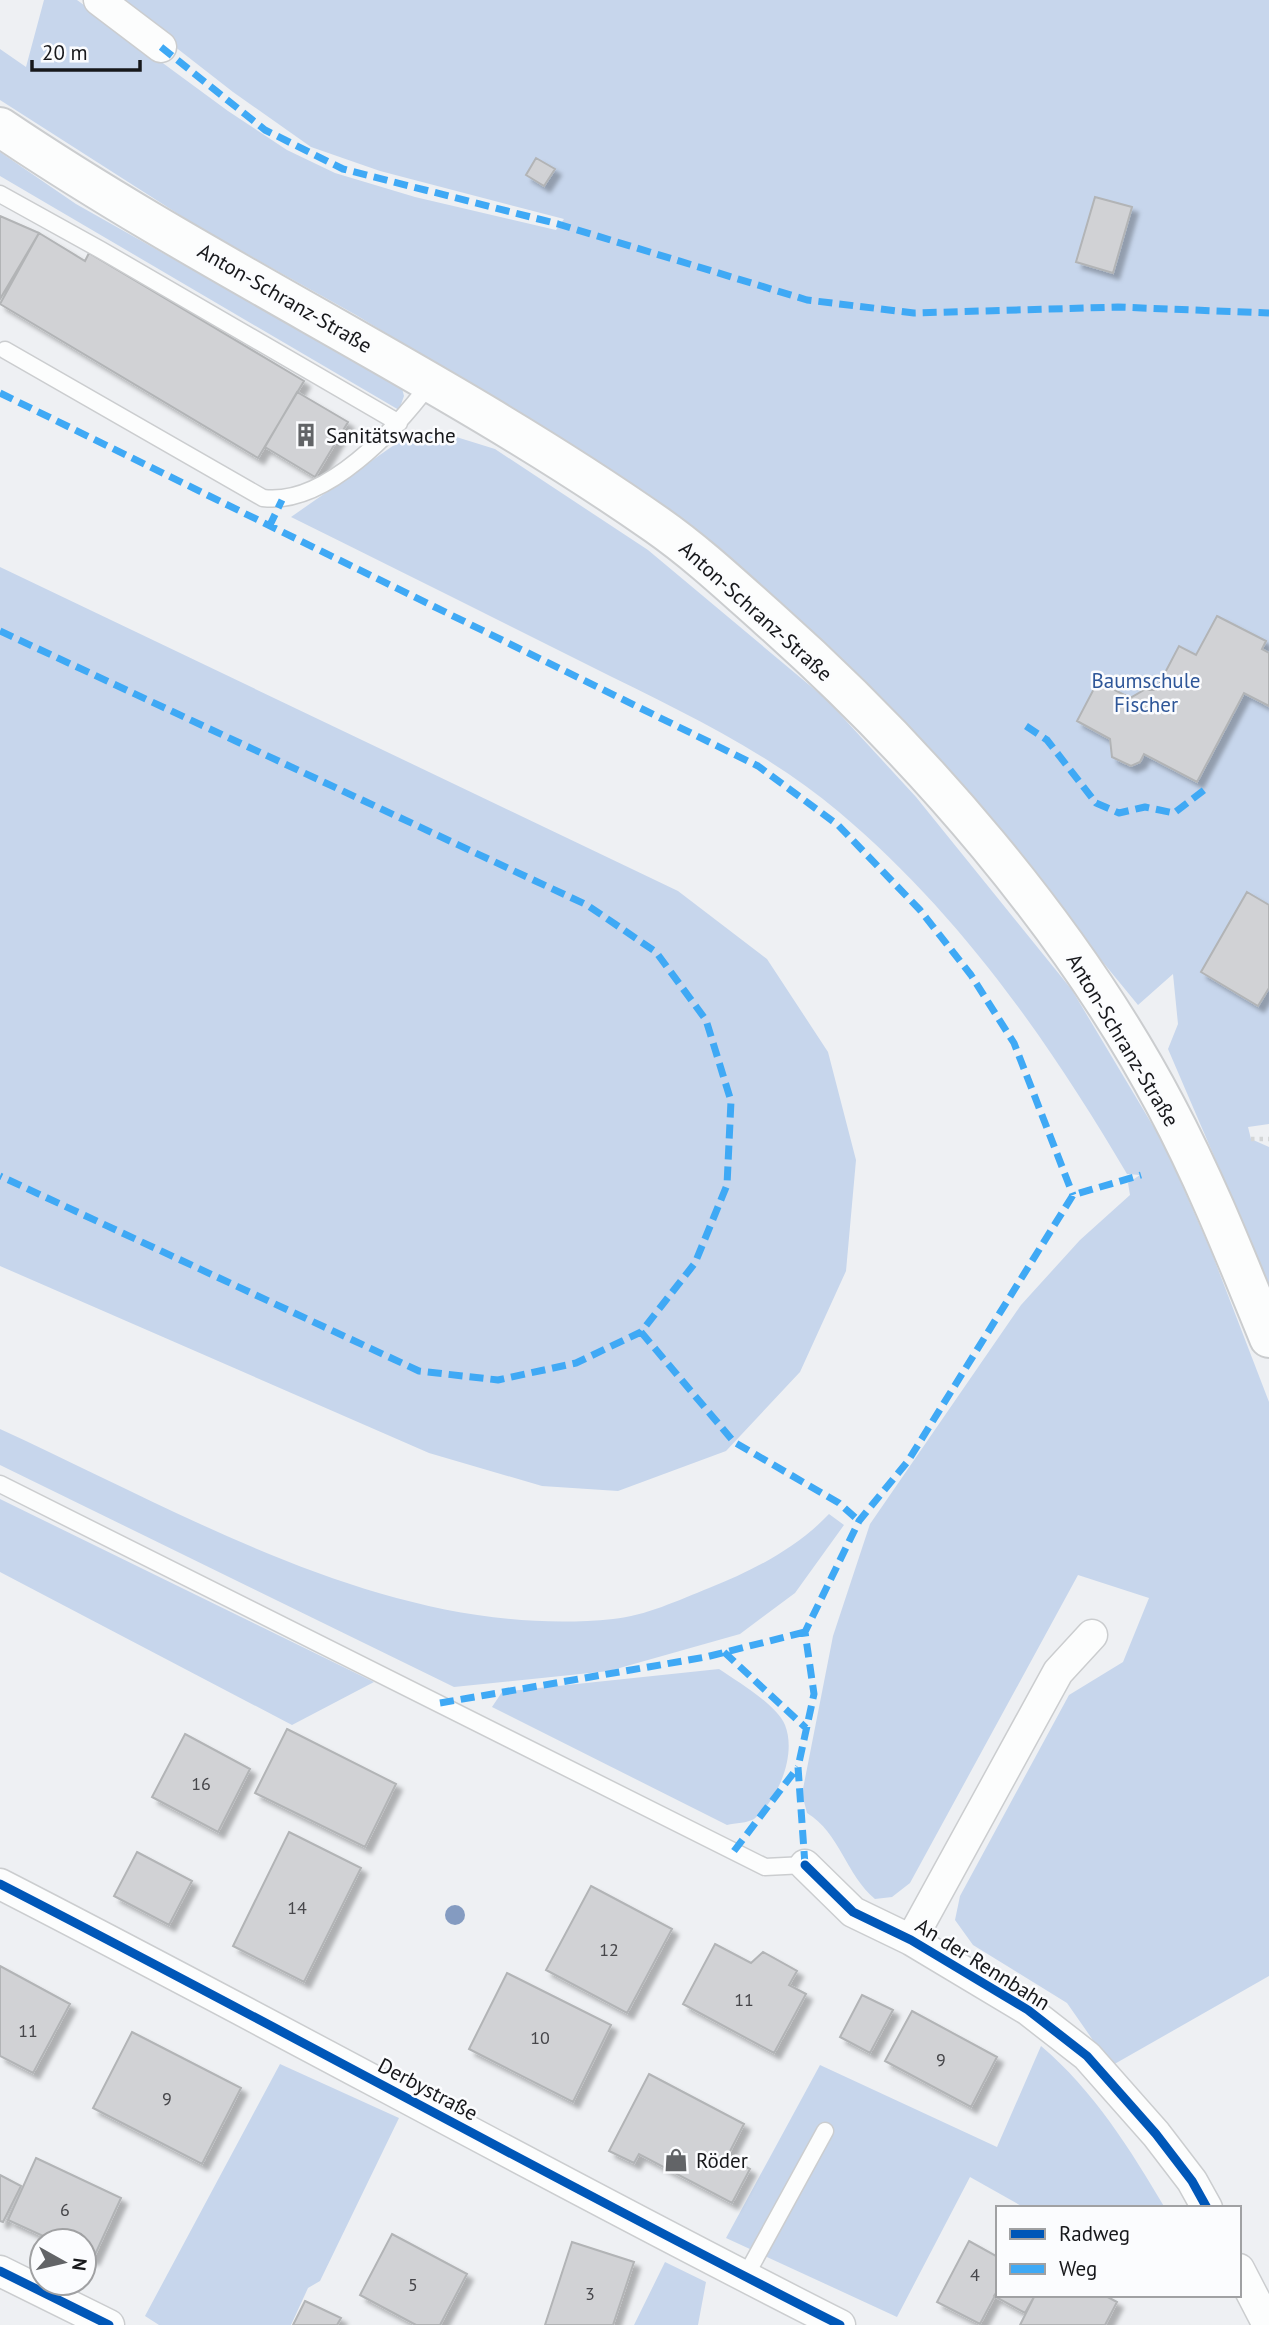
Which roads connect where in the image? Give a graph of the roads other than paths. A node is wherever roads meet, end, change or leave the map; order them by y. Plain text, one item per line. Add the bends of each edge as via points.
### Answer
1 (99, 0) edge
2 (161, 47) dead end
3 (0, 127) edge
4 (0, 194) edge
5 (5, 350) dead end
6 (431, 382) junction
7 (399, 423) junction
8 (1269, 1338) edge
9 (0, 1484) edge
10 (1092, 1635) dead end
11 (805, 1865) joint
12 (0, 1884) edge
13 (911, 1940) junction
14 (825, 2131) dead end
15 (1206, 2206) edge
16 (0, 2271) edge
17 (1241, 2273) edge
18 (745, 2277) junction
19 (109, 2325) edge
20 (840, 2325) edge
21 (1268, 2325) edge

1 - 2 street
3 - 6 main road, Anton-Schranz-Straße via 164,229
4 - 7 lane
5 - 7 lane via 263,498 282,500 310,492 344,471
6 - 7 lane
6 - 8 main road, Anton-Schranz-Straße via 662,528 812,657 901,746 1054,929 1128,1040 1186,1147
9 - 11 lane via 765,1867
10 - 13 street, An der Rennbahn via 1058,1672
11 - 13 street, An der Rennbahn via 853,1912
12 - 18 street, Derbystraße
13 - 15 street, An der Rennbahn via 1028,2010 1087,2056 1163,2144
14 - 18 lane
16 - 19 street
17 - 21 street
18 - 20 street, Derbystraße

